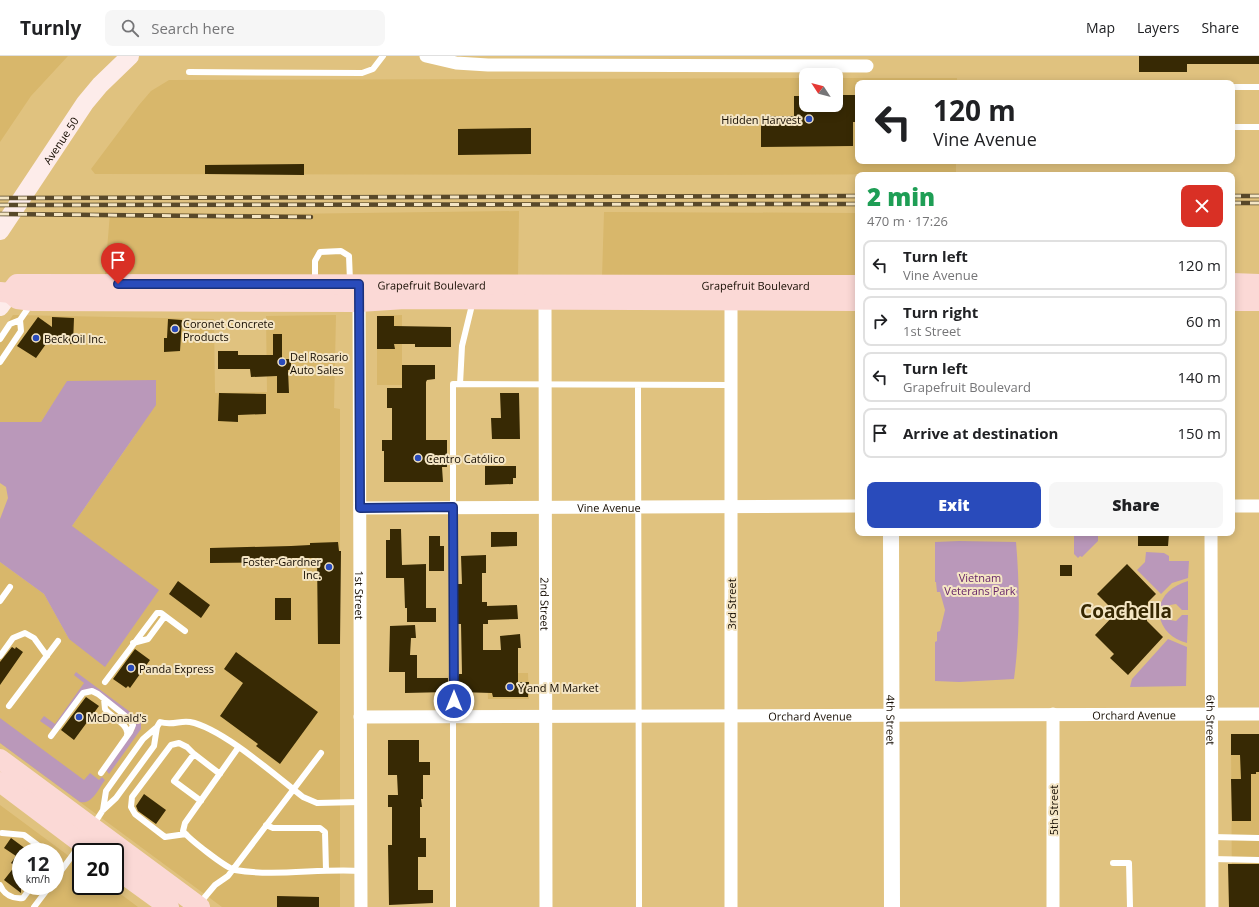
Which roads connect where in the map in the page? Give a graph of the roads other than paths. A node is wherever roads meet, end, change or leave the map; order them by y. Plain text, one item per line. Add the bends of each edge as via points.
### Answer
1 (130, 56) edge
2 (383, 56) edge
3 (426, 56) edge
4 (867, 66) dead end
5 (189, 72) dead end
6 (1235, 87) edge
7 (1259, 87) edge
8 (1235, 127) edge
9 (1259, 127) edge
10 (0, 231) edge
11 (315, 284) junction
12 (1235, 284) edge
13 (1259, 284) edge
14 (855, 285) edge
15 (356, 290) junction
16 (3, 297) edge
17 (470, 300) junction
18 (732, 300) junction
19 (33, 301) junction
20 (545, 301) junction
21 (855, 301) edge
22 (1235, 301) edge
23 (1259, 301) edge
24 (20, 320) junction
25 (0, 339) edge
26 (0, 362) edge
27 (460, 384) junction
28 (545, 384) junction
29 (638, 385) junction
30 (730, 385) junction
31 (545, 506) junction
32 (639, 506) junction
33 (731, 506) junction
34 (855, 506) edge
35 (1235, 506) edge
36 (1259, 506) edge
37 (453, 507) junction
38 (360, 508) junction
39 (891, 536) edge
40 (1212, 536) edge
41 (10, 587) dead end
42 (0, 601) edge
43 (165, 616) junction
44 (186, 631) dead end
45 (58, 641) dead end
46 (133, 643) junction
47 (0, 656) edge
48 (47, 656) junction
49 (105, 682) dead end
50 (10, 706) dead end
51 (1213, 713) junction
52 (1053, 714) junction
53 (1259, 714) edge
54 (454, 716) junction
55 (546, 716) junction
56 (639, 716) junction
57 (731, 716) junction
58 (892, 716) junction
59 (360, 717) junction
60 (157, 728) junction
61 (51, 736) dead end
62 (238, 748) junction
63 (321, 753) dead end
64 (194, 754) junction
65 (0, 759) edge
66 (101, 773) dead end
67 (220, 774) junction
68 (0, 782) edge
69 (293, 789) junction
70 (201, 801) junction
71 (360, 802) junction
72 (103, 810) junction
73 (266, 825) junction
74 (2, 833) dead end
75 (186, 834) junction
76 (1212, 837) junction
77 (1259, 838) edge
78 (88, 839) edge
79 (35, 843) edge
80 (1212, 859) junction
81 (1259, 860) edge
82 (1113, 863) dead end
83 (64, 868) edge
84 (233, 869) junction
85 (326, 870) junction
86 (361, 871) junction
87 (124, 875) edge
88 (0, 885) edge
89 (25, 895) edge
90 (43, 895) edge
91 (167, 906) edge
92 (199, 906) edge
93 (34, 907) edge
94 (361, 907) edge
95 (453, 907) edge
96 (546, 907) edge
97 (640, 907) edge
98 (731, 907) edge
99 (892, 907) edge
100 (1052, 907) edge
101 (1130, 907) edge
102 (1212, 907) edge

1 - 10 main road, Avenue 50 via 85,103
2 - 5 lane via 373,69 362,73
3 - 4 street via 456,63 488,65
6 - 7 lane
8 - 9 lane
11 - 15 main road, Grapefruit Boulevard
11 - 15 lane via 315,261 320,252 341,251 349,256
11 - 16 main road, Grapefruit Boulevard via 18,284
12 - 13 main road
14 - 15 main road, Grapefruit Boulevard
15 - 17 main road, Grapefruit Boulevard via 405,300
15 - 19 main road, Grapefruit Boulevard
15 - 38 street, 1st Street
16 - 19 main road, Grapefruit Boulevard
17 - 20 main road, Grapefruit Boulevard
17 - 27 lane via 471,309 462,346
18 - 20 main road, Grapefruit Boulevard
18 - 21 main road, Grapefruit Boulevard
18 - 30 street, 3rd Street
19 - 24 lane
20 - 28 street, 2nd Street
22 - 23 main road
24 - 25 lane via 10,324
24 - 26 lane via 21,331
27 - 28 lane
27 - 37 lane via 453,384
28 - 29 lane
28 - 31 street, 2nd Street
29 - 30 lane
29 - 32 lane
30 - 33 street, 3rd Street
31 - 32 street, Vine Avenue
31 - 37 street, Vine Avenue
31 - 55 street, 2nd Street
32 - 33 street, Vine Avenue
32 - 56 lane
33 - 34 street, Vine Avenue
33 - 57 street, 3rd Street
35 - 36 street
37 - 38 street, Vine Avenue
37 - 54 lane
38 - 59 street, 1st Street
39 - 58 street, 4th Street
40 - 51 street, 6th Street
41 - 42 lane
43 - 44 lane
43 - 46 lane via 148,639
43 - 46 lane via 159,612 155,614
45 - 48 lane
46 - 49 lane
47 - 48 lane via 13,638 25,633 34,638
48 - 50 lane
51 - 52 street, Orchard Avenue
51 - 53 street, Orchard Avenue
51 - 76 street, 6th Street
52 - 58 street, Orchard Avenue
52 - 100 street, 5th Street
54 - 55 street, Orchard Avenue
54 - 59 street, Orchard Avenue
54 - 95 lane
55 - 56 street, Orchard Avenue
55 - 96 street, 2nd Street
56 - 57 street, Orchard Avenue
56 - 97 lane
57 - 58 street, Orchard Avenue
57 - 98 street, 3rd Street
58 - 99 street, 4th Street
59 - 71 street, 1st Street
60 - 62 lane via 160,722 190,722 216,732
60 - 72 lane via 154,746 116,798
60 - 72 lane via 143,739 106,791
61 - 66 lane via 83,694 92,691 104,699 132,722 132,728
62 - 67 lane
62 - 69 lane
63 - 69 lane
64 - 67 lane
64 - 70 lane via 174,781
64 - 75 lane via 179,743 171,745 132,797 131,807 135,814 166,837
65 - 78 main road
67 - 70 lane
68 - 78 main road
69 - 71 lane via 303,797 317,802
69 - 73 lane
70 - 75 lane via 185,823 183,831
71 - 86 street, 1st Street
72 - 78 lane
73 - 84 lane
73 - 85 lane via 273,828 320,828 325,832
74 - 79 lane via 24,835
75 - 84 lane
76 - 77 lane
76 - 80 street, 6th Street
78 - 83 lane
78 - 92 main road
80 - 81 lane
80 - 102 street, 6th Street
82 - 101 lane via 1129,863
84 - 85 lane via 269,872
84 - 92 lane via 215,885
85 - 86 lane
86 - 94 street, 1st Street
87 - 91 main road
88 - 89 lane via 6,894 17,899
90 - 93 lane

